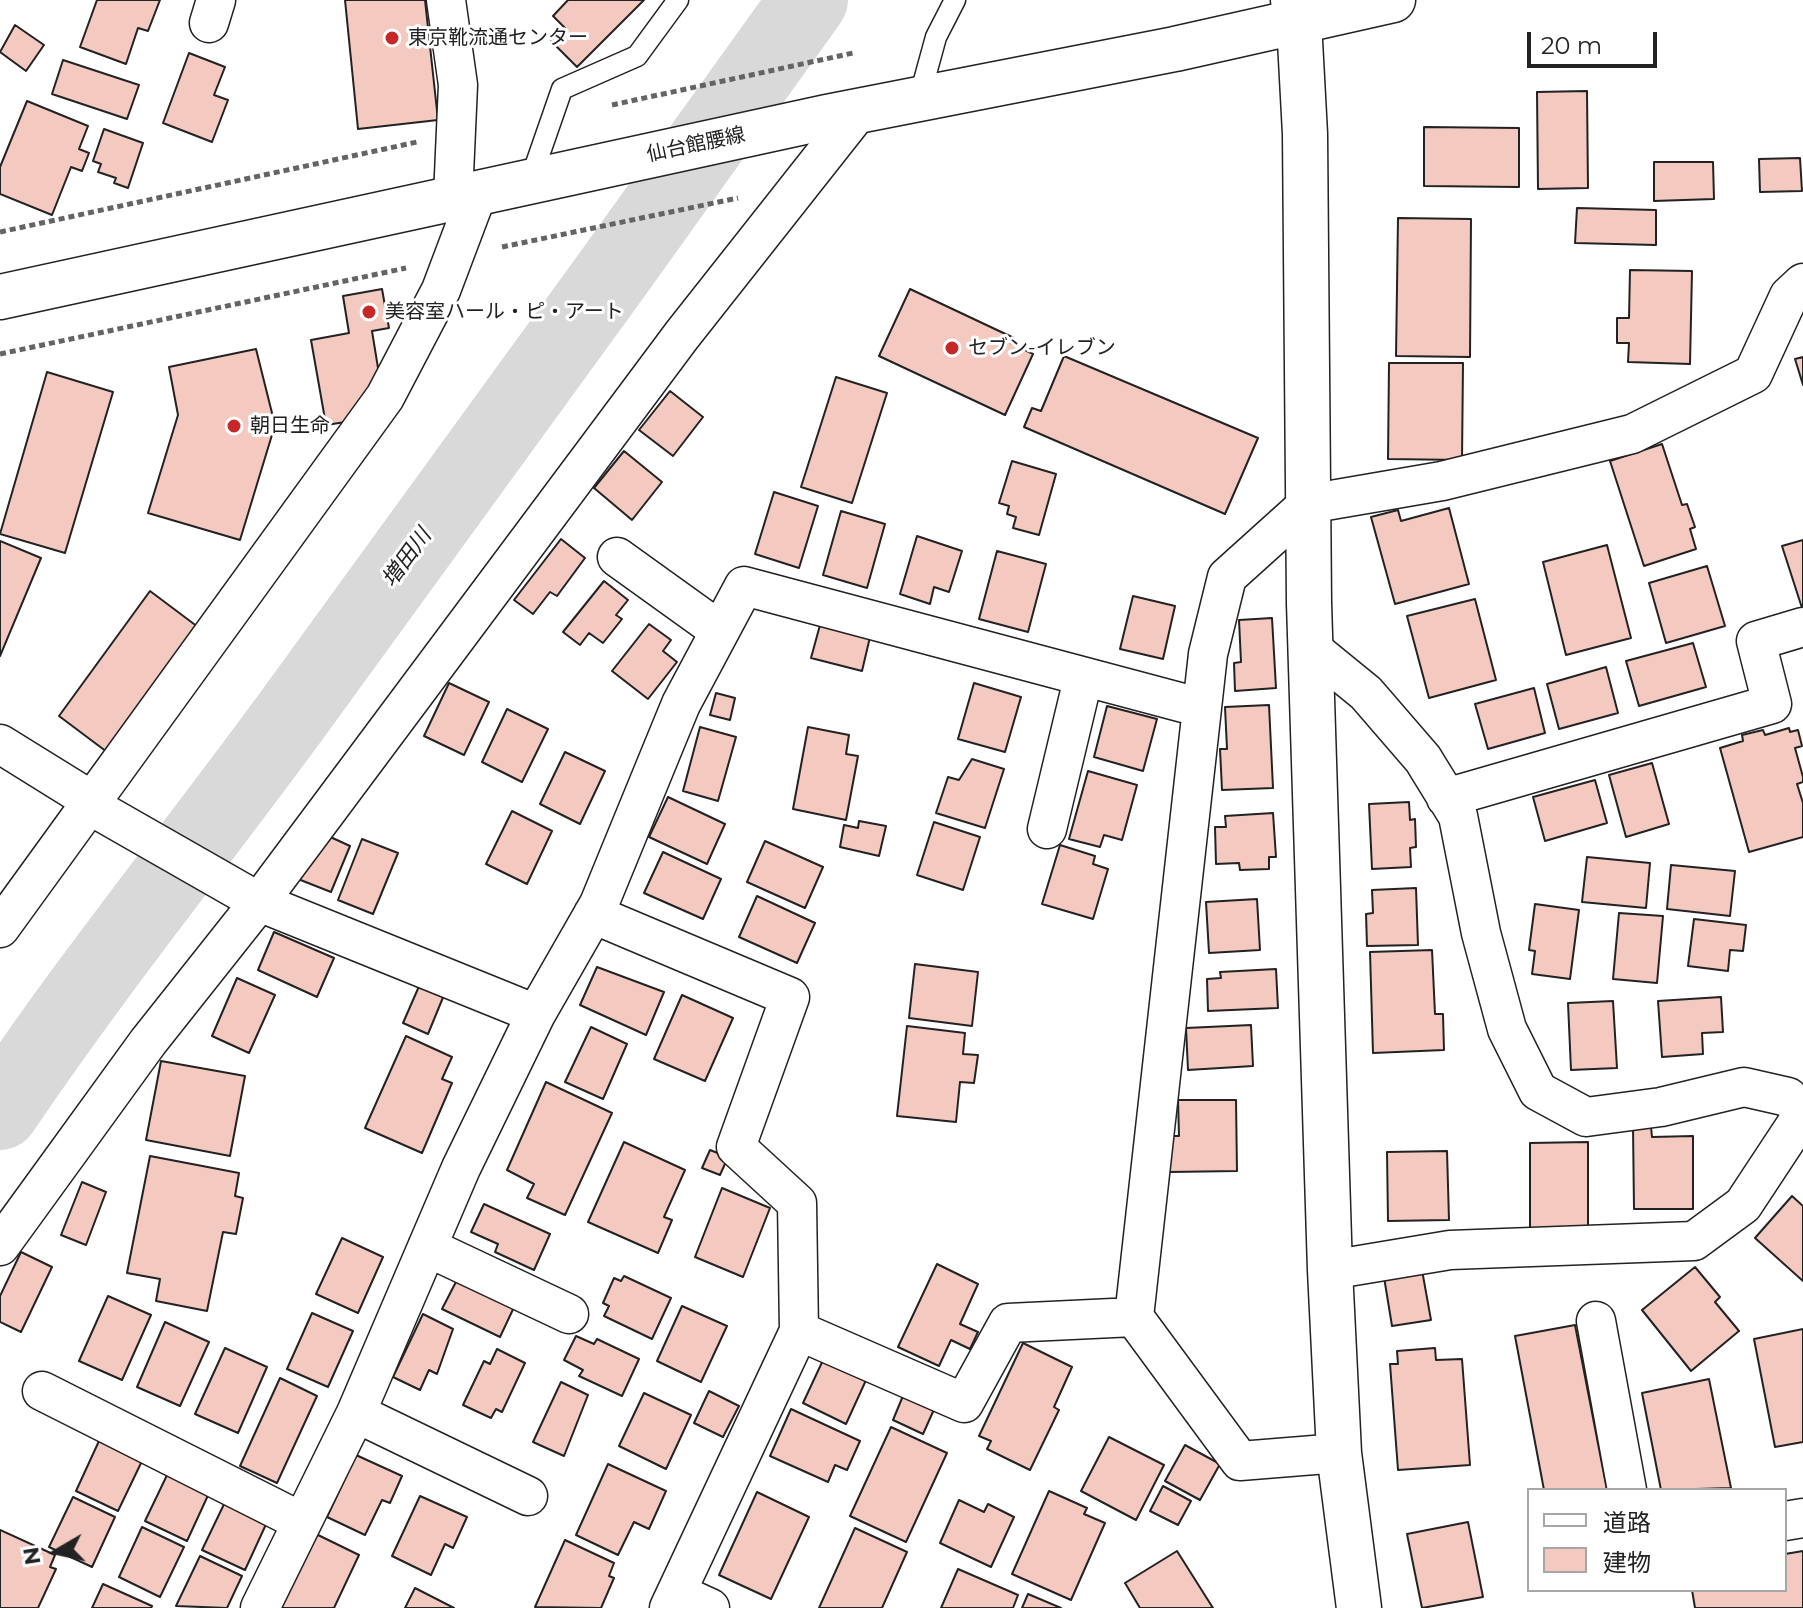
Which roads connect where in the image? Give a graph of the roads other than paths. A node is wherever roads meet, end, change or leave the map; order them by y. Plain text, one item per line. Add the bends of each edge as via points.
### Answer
1 (446, 0) edge
2 (678, 0) edge
3 (955, 0) edge
4 (1393, 0) edge
5 (1296, 11) edge
6 (919, 99) junction
7 (843, 114) junction
8 (543, 178) junction
9 (466, 194) junction
10 (1803, 283) edge
11 (0, 297) edge
12 (1308, 504) junction
13 (617, 557) dead end
14 (1803, 627) edge
15 (720, 631) junction
16 (1312, 649) junction
17 (1083, 679) junction
18 (1202, 708) junction
19 (0, 744) edge
20 (1446, 798) junction
21 (98, 807) junction
22 (1047, 829) dead end
23 (259, 902) junction
24 (593, 914) junction
25 (0, 928) edge
26 (536, 1014) junction
27 (1803, 1112) edge
28 (0, 1246) edge
29 (427, 1247) junction
30 (1330, 1270) junction
31 (569, 1314) dead end
32 (1134, 1317) junction
33 (1596, 1321) dead end
34 (799, 1331) junction
35 (42, 1391) dead end
36 (356, 1413) junction
37 (1339, 1453) junction
38 (1627, 1488) edge
39 (528, 1496) dead end
40 (302, 1522) junction
41 (685, 1603) edge
42 (260, 1608) edge
43 (1359, 1608) edge

1 - 9 street
2 - 8 lane via 637,56 562,89 550,117
3 - 6 lane via 936,37
4 - 5 street, 仙台館腰線
5 - 6 street, 仙台館腰線
5 - 12 street via 1308,303
6 - 7 street, 仙台館腰線
7 - 8 street, 仙台館腰線
7 - 23 street
8 - 9 street, 仙台館腰線
9 - 11 street, 仙台館腰線
9 - 21 street via 454,258 385,397
10 - 12 street via 1789,296 1753,374 1632,434 1442,481
12 - 16 street
12 - 18 street via 1227,577 1208,654
13 - 15 street
14 - 20 street via 1756,641 1772,704
15 - 17 street via 744,586
15 - 24 street via 681,704
16 - 20 street via 1366,693 1423,759
16 - 30 street
17 - 18 street
17 - 22 street
18 - 32 street
19 - 21 street
20 - 27 street via 1458,816 1507,1029 1538,1091 1586,1117 1661,1107 1744,1087 1788,1097
21 - 23 street
21 - 25 street
23 - 26 street
23 - 28 street via 148,1042
24 - 26 street
24 - 34 street via 790,997 736,1147 797,1203
26 - 29 street
27 - 30 street via 1743,1205 1694,1241 1450,1250
29 - 31 street
29 - 36 street
30 - 37 street
32 - 34 street via 1008,1323 964,1403
32 - 37 street via 1240,1461
33 - 38 street
34 - 41 street
35 - 40 street
36 - 39 street
36 - 40 street
37 - 43 street
40 - 42 street

